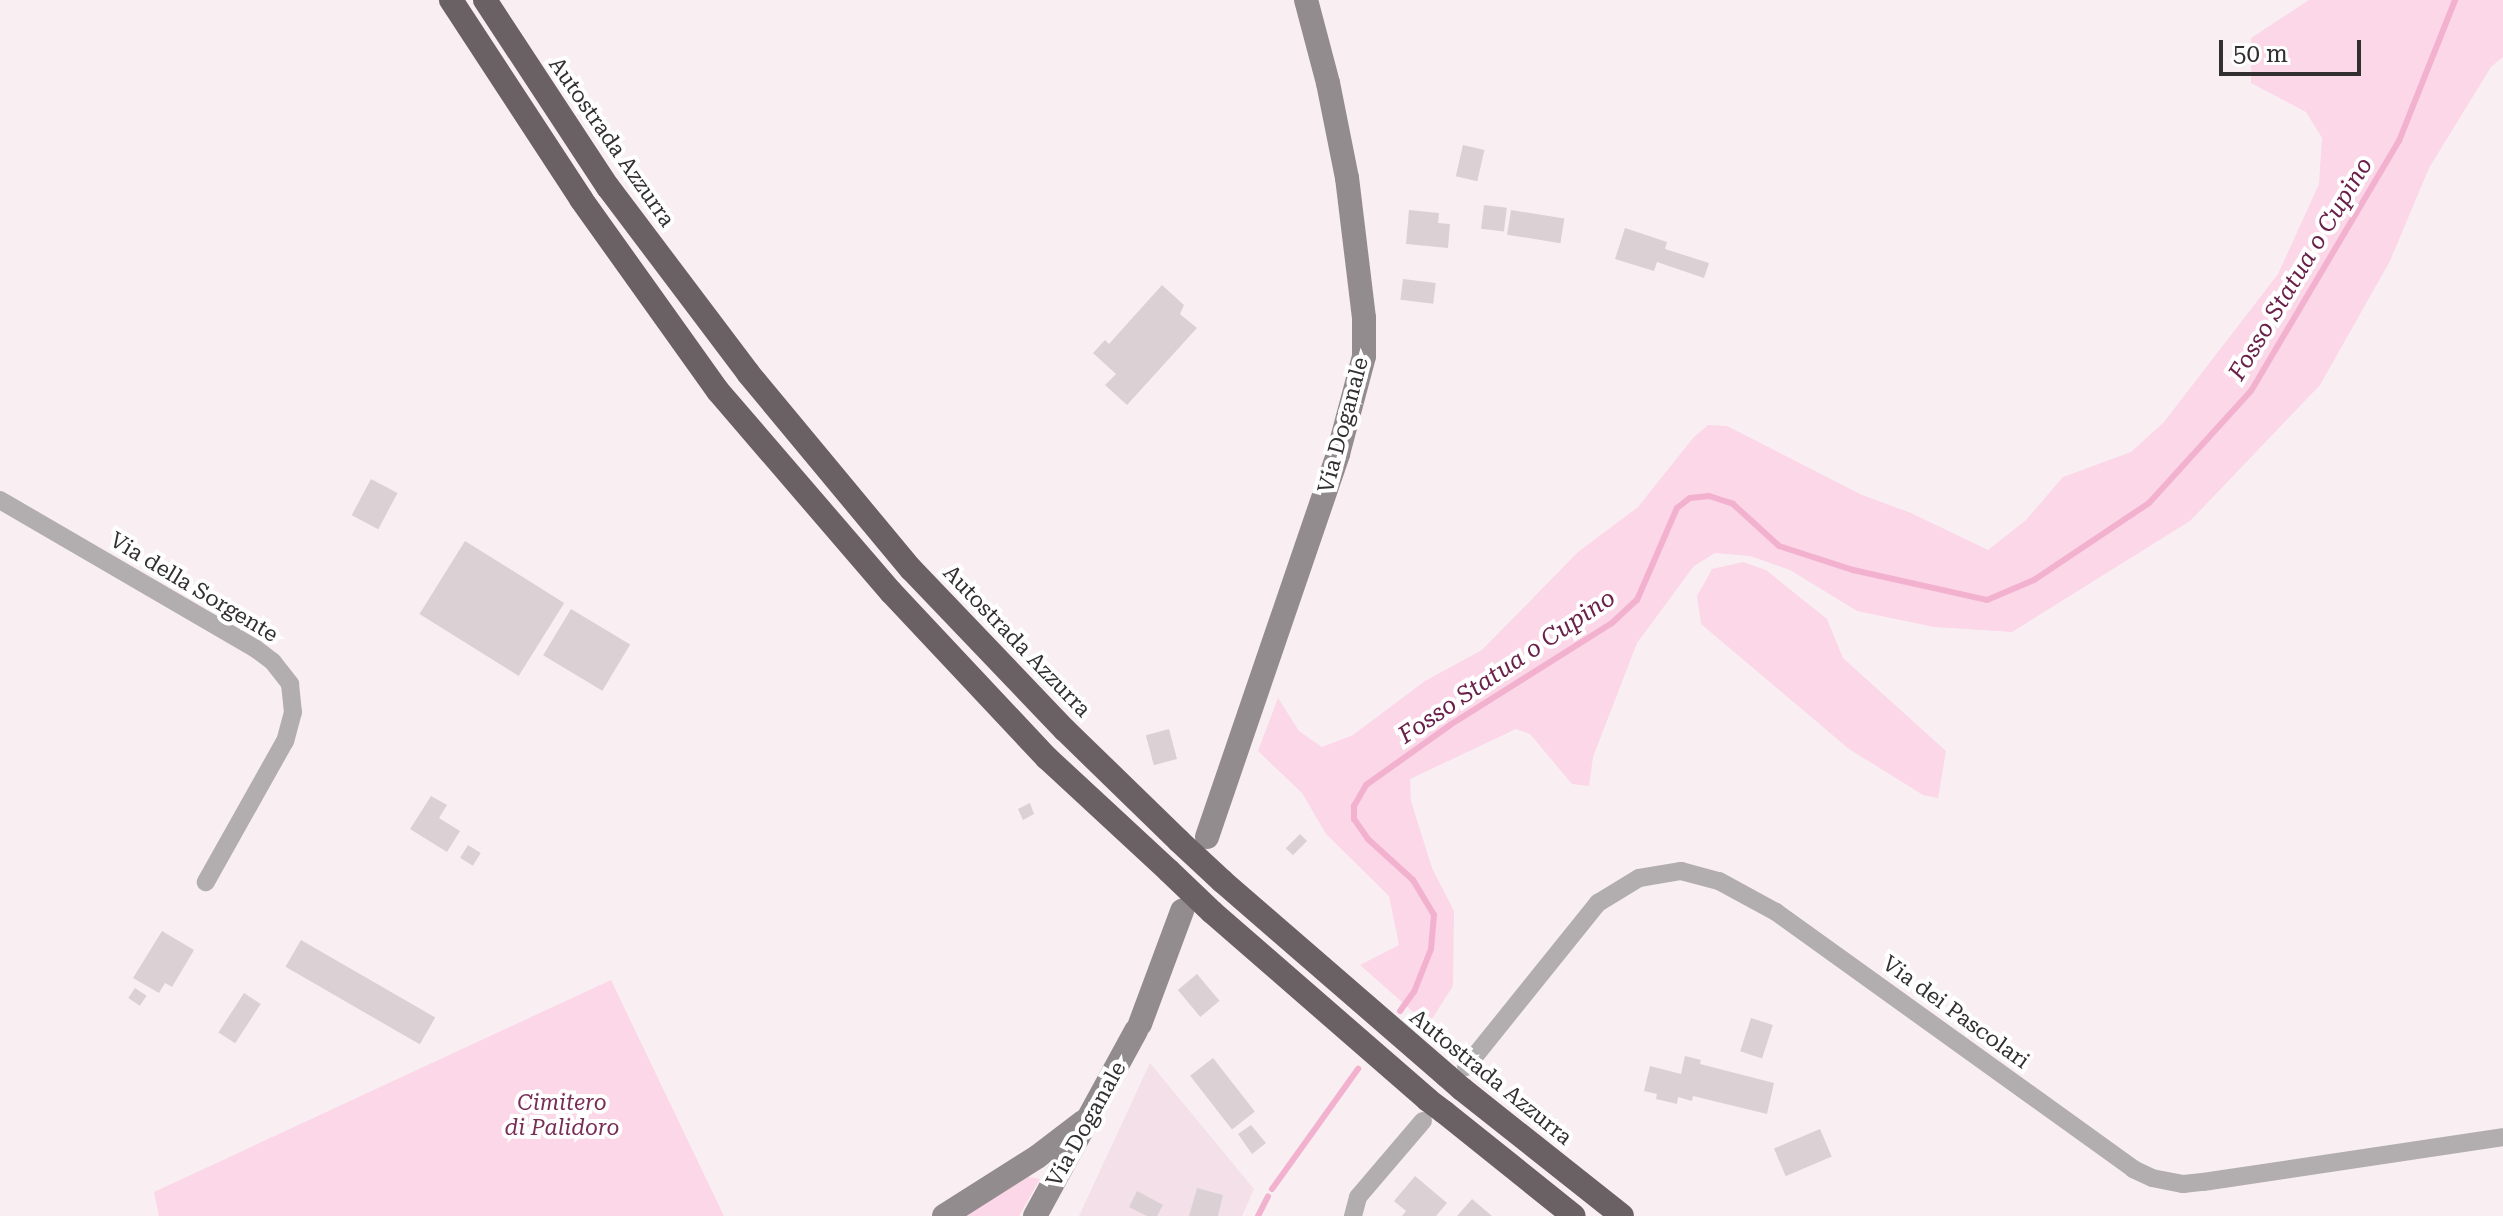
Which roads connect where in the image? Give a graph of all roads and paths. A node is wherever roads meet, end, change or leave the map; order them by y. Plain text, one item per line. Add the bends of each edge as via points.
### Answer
1 (451, 0) edge
2 (485, 0) edge
3 (1306, 0) edge
4 (0, 500) edge
5 (1207, 837) dead end
6 (206, 882) dead end
7 (1182, 911) dead end
8 (1451, 1074) junction
9 (1427, 1105) junction
10 (1091, 1116) junction
11 (2503, 1137) edge
12 (1040, 1212) edge
13 (944, 1216) edge
14 (1353, 1216) edge
15 (1574, 1216) edge
16 (1622, 1216) edge

1 - 9 highway, bridge via 606,236 718,391 891,592 1037,747
2 - 8 highway, Autostrada Azzurra, bridge via 608,187 748,373 911,569 1179,841 1339,985
3 - 5 main road, Via Doganale via 1347,178 1364,356 1338,454
4 - 6 street, Via della Sorgente via 256,649 290,684 293,712 285,741
7 - 10 main road, Via Doganale via 1138,1027
8 - 11 street, Via dei Pascolari via 1598,903 1639,878 1681,871 1719,881 1776,912 2152,1178 2203,1182
8 - 16 highway, Autostrada Azzurra
9 - 14 street via 1358,1197
9 - 15 highway
10 - 12 main road, Via Doganale
10 - 13 main road

